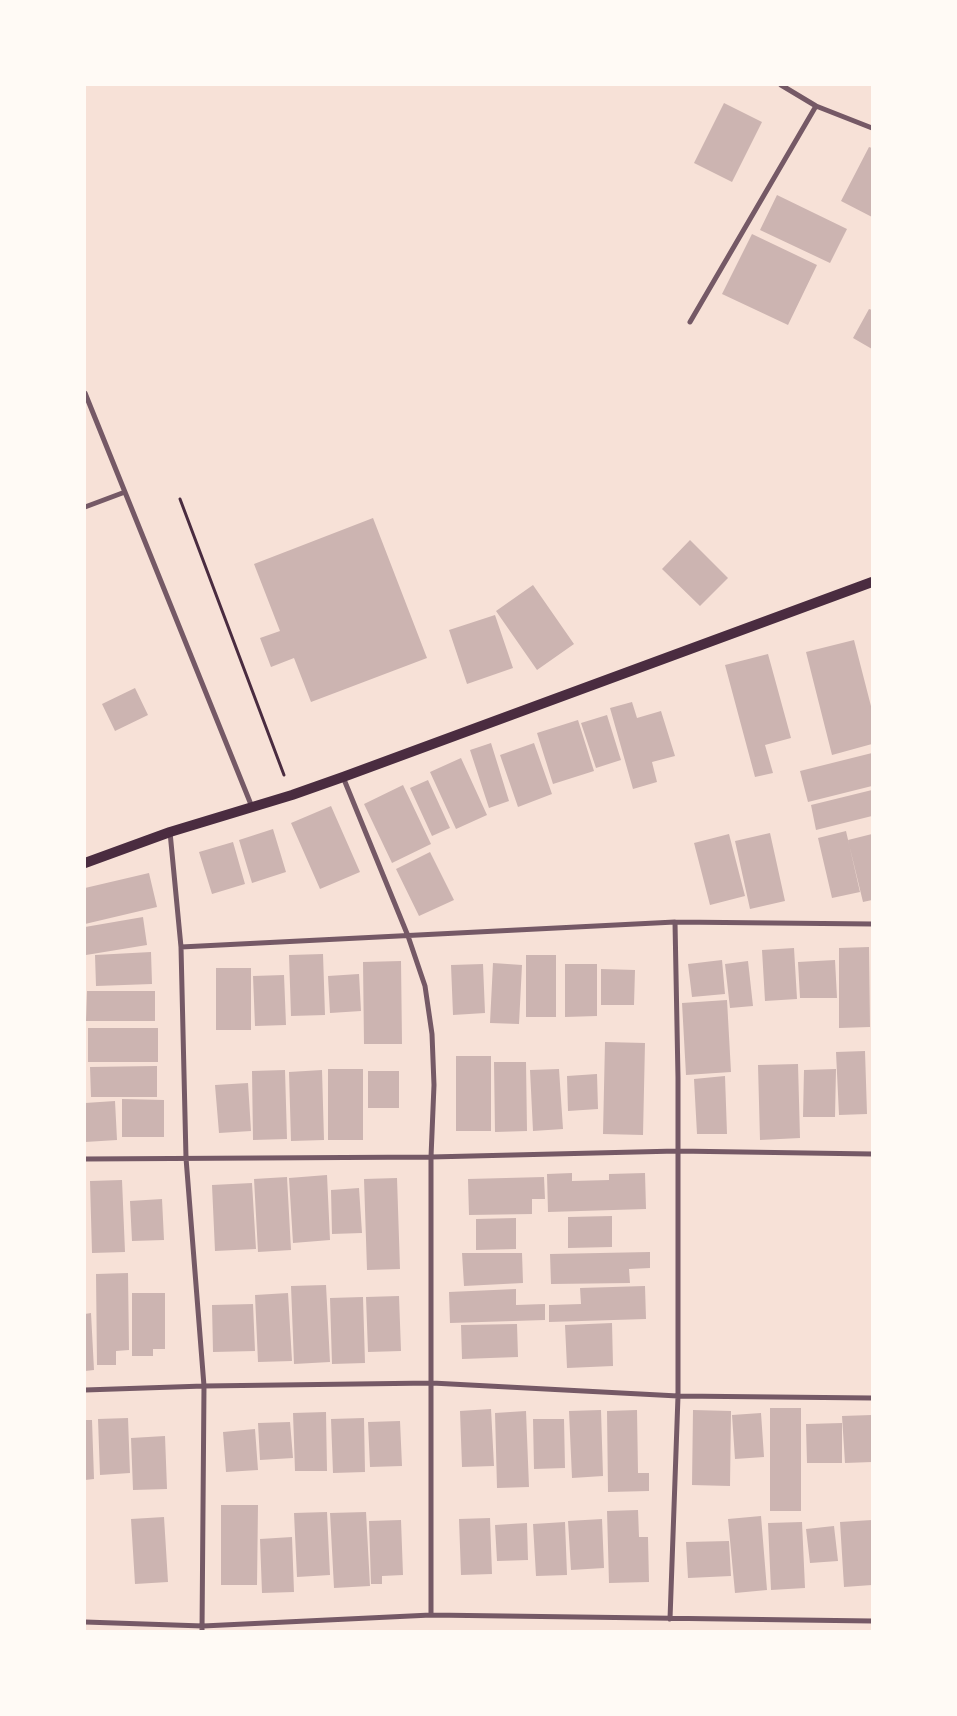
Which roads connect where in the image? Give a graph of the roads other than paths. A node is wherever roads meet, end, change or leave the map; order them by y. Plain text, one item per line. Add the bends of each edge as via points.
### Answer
1 (781, 85) edge
2 (816, 106) junction
3 (872, 128) edge
4 (690, 322) dead end
5 (85, 393) edge
6 (125, 492) junction
7 (85, 507) edge
8 (872, 582) edge
9 (342, 777) junction
10 (252, 807) junction
11 (170, 832) junction
12 (85, 863) edge
13 (675, 922) junction
14 (872, 924) edge
15 (408, 936) junction
16 (181, 947) junction
17 (677, 1151) junction
18 (872, 1154) edge
19 (431, 1157) junction
20 (186, 1158) junction
21 (85, 1159) edge
22 (432, 1383) junction
23 (204, 1386) junction
24 (85, 1390) edge
25 (678, 1396) junction
26 (872, 1398) edge
27 (431, 1615) junction
28 (670, 1619) junction
29 (872, 1621) edge
30 (85, 1622) edge
31 (203, 1629) edge

1 - 2 street
2 - 3 street
2 - 4 street
5 - 6 street
6 - 7 street
6 - 10 street
8 - 9 main road
9 - 10 main road
9 - 15 street
10 - 11 main road
11 - 12 main road
11 - 16 street
13 - 14 street
13 - 15 street
13 - 17 street
15 - 16 street
15 - 19 street via 425,986 432,1034
16 - 20 street
17 - 18 street
17 - 19 street
17 - 25 street
19 - 20 street
19 - 22 street
20 - 21 street
20 - 23 street
22 - 23 street
22 - 25 street
22 - 27 street
23 - 24 street
23 - 31 street
25 - 26 street
25 - 28 street
27 - 28 street
27 - 31 street
28 - 29 street
30 - 31 street

